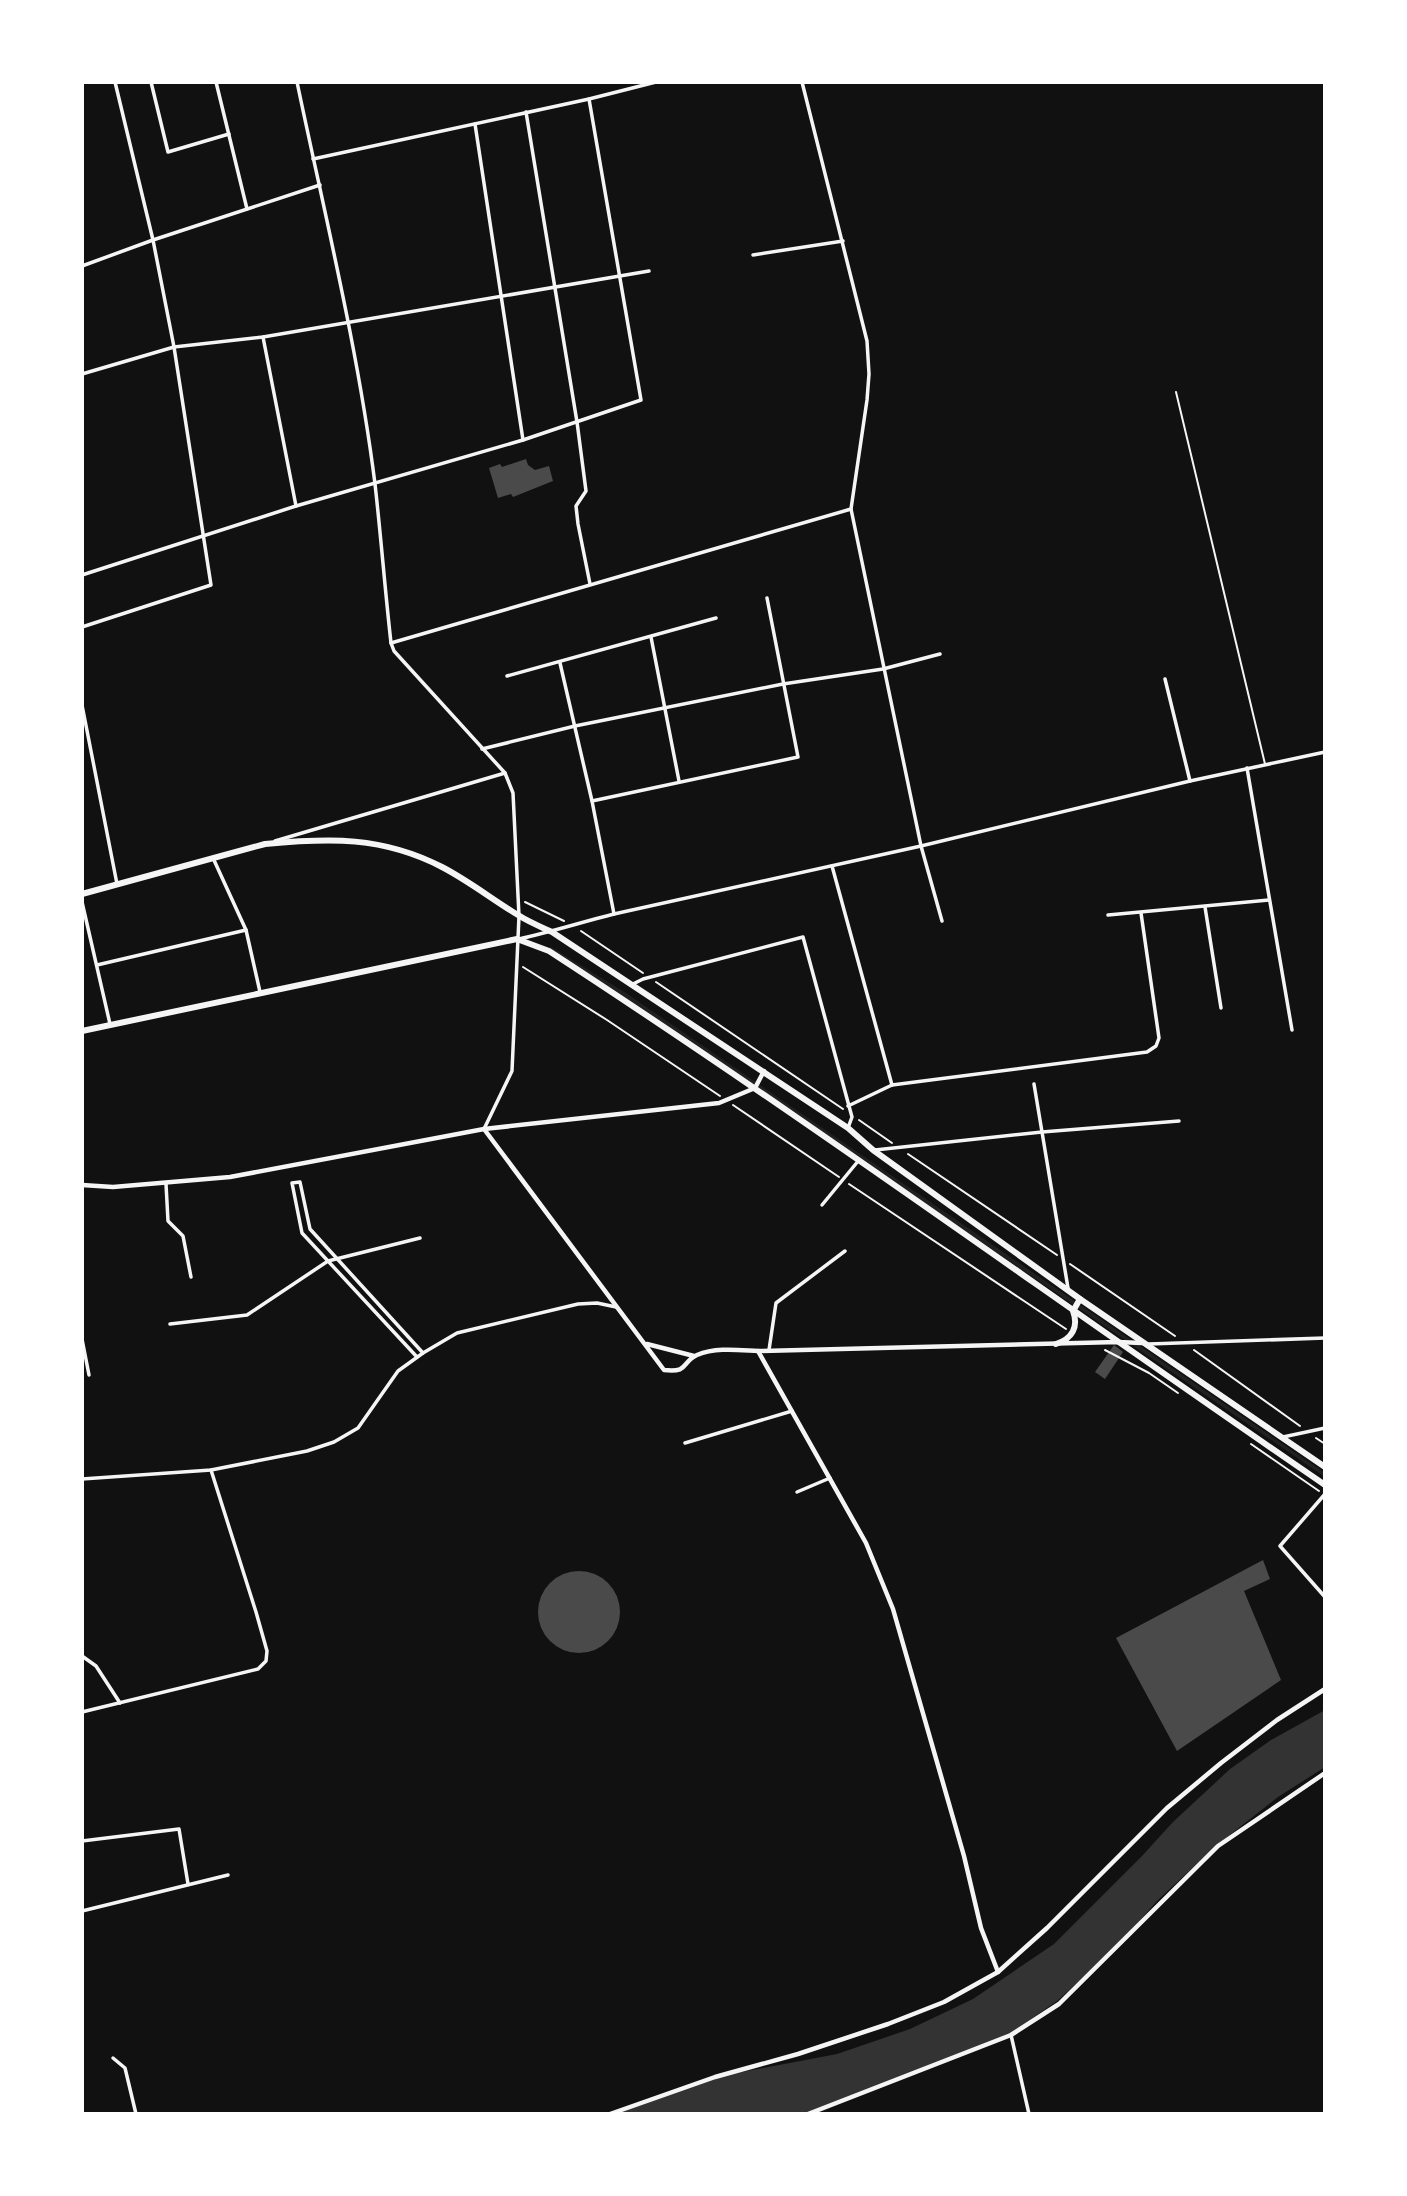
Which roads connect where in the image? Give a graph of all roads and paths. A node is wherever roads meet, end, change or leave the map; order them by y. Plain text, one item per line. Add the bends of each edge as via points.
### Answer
1 (115, 82) edge
2 (151, 82) edge
3 (216, 82) edge
4 (297, 82) edge
5 (656, 82) edge
6 (802, 82) edge
7 (589, 99) junction
8 (526, 112) junction
9 (475, 124) junction
10 (229, 134) junction
11 (313, 159) junction
12 (320, 185) junction
13 (247, 209) junction
14 (153, 240) junction
15 (843, 241) junction
16 (753, 255) dead end
17 (82, 266) edge
18 (649, 271) dead end
19 (620, 276) junction
20 (556, 288) junction
21 (500, 297) junction
22 (348, 323) junction
23 (263, 337) junction
24 (174, 347) junction
25 (82, 374) edge
26 (1177, 391) dead end
27 (577, 422) junction
28 (523, 440) junction
29 (374, 483) junction
30 (296, 506) junction
31 (851, 509) junction
32 (204, 536) junction
33 (82, 575) edge
34 (590, 584) junction
35 (767, 598) dead end
36 (716, 618) dead end
37 (82, 627) edge
38 (651, 637) junction
39 (391, 643) junction
40 (940, 654) dead end
41 (561, 663) junction
42 (883, 669) junction
43 (507, 676) dead end
44 (1165, 678) dead end
45 (783, 684) junction
46 (82, 705) edge
47 (665, 709) junction
48 (575, 726) junction
49 (482, 749) junction
50 (1325, 752) edge
51 (1265, 764) junction
52 (1247, 768) junction
53 (505, 774) junction
54 (679, 781) junction
55 (1190, 781) junction
56 (592, 801) junction
57 (265, 844) junction
58 (921, 846) junction
59 (213, 858) junction
60 (832, 866) junction
61 (117, 884) junction
62 (82, 894) edge
63 (518, 898) junction
64 (1269, 900) junction
65 (82, 902) edge
66 (1205, 906) junction
67 (614, 914) junction
68 (1141, 914) junction
69 (1108, 915) dead end
70 (520, 916) junction
71 (942, 921) dead end
72 (572, 924) junction
73 (246, 930) junction
74 (552, 932) junction
75 (517, 939) junction
76 (516, 963) junction
77 (96, 965) junction
78 (632, 985) junction
79 (260, 994) junction
80 (648, 996) junction
81 (1221, 1008) dead end
82 (638, 1009) junction
83 (111, 1026) junction
84 (82, 1031) edge
85 (1292, 1031) dead end
86 (764, 1072) junction
87 (1034, 1084) dead end
88 (892, 1085) junction
89 (755, 1088) junction
90 (722, 1098) dead end
91 (734, 1105) dead end
92 (848, 1105) junction
93 (845, 1111) dead end
94 (856, 1118) dead end
95 (1179, 1121) dead end
96 (848, 1128) junction
97 (484, 1129) junction
98 (1042, 1132) junction
99 (890, 1142) dead end
100 (902, 1149) dead end
101 (873, 1150) junction
102 (859, 1160) junction
103 (838, 1176) dead end
104 (166, 1184) junction
105 (849, 1184) dead end
106 (82, 1185) edge
107 (822, 1205) dead end
108 (420, 1238) dead end
109 (845, 1251) dead end
110 (338, 1259) junction
111 (328, 1261) junction
112 (191, 1276) dead end
113 (1069, 1290) junction
114 (1080, 1299) junction
115 (617, 1307) junction
116 (1073, 1311) junction
117 (170, 1324) dead end
118 (1068, 1330) dead end
119 (1175, 1336) dead end
120 (1325, 1338) edge
121 (82, 1339) edge
122 (1118, 1342) junction
123 (646, 1343) junction
124 (1185, 1343) dead end
125 (1056, 1344) junction
126 (1146, 1344) junction
127 (1103, 1349) dead end
128 (758, 1350) junction
129 (769, 1350) junction
130 (423, 1353) junction
131 (694, 1356) junction
132 (416, 1357) junction
133 (89, 1375) dead end
134 (1182, 1396) dead end
135 (792, 1410) junction
136 (1325, 1428) edge
137 (1303, 1429) dead end
138 (1283, 1437) junction
139 (1314, 1437) dead end
140 (1248, 1442) dead end
141 (685, 1443) dead end
142 (1325, 1444) edge
143 (1325, 1467) edge
144 (211, 1470) junction
145 (830, 1478) junction
146 (82, 1479) edge
147 (1325, 1485) edge
148 (797, 1492) dead end
149 (1325, 1495) edge
150 (1325, 1597) edge
151 (82, 1656) edge
152 (1325, 1689) edge
153 (120, 1703) junction
154 (82, 1712) edge
155 (1325, 1773) edge
156 (82, 1841) edge
157 (228, 1875) dead end
158 (188, 1884) junction
159 (82, 1912) edge
160 (998, 1972) junction
161 (1011, 2035) junction
162 (113, 2057) dead end
163 (136, 2114) edge
164 (611, 2114) edge
165 (808, 2114) edge
166 (1029, 2114) edge

1 - 14 street
2 - 10 street via 168,152
3 - 10 street
4 - 11 street
5 - 7 street
6 - 15 street
7 - 8 street
7 - 19 street
8 - 9 street
8 - 20 street
9 - 11 street
9 - 21 street
10 - 13 street
11 - 12 street
12 - 13 street
12 - 22 street
13 - 14 street
14 - 17 street
14 - 24 street
15 - 16 street
15 - 31 street via 867,341 869,374
18 - 19 street
19 - 20 street
19 - 27 street via 641,400
20 - 21 street
20 - 27 street
21 - 22 street
21 - 28 street
22 - 23 street
22 - 29 street
23 - 24 street
23 - 30 street
24 - 25 street
24 - 32 street
26 - 51 lane
27 - 28 street
27 - 34 street via 586,491 576,506
28 - 29 street
29 - 30 street
29 - 39 street
30 - 32 street
31 - 34 street
31 - 42 street
32 - 33 street
32 - 37 street via 212,585
34 - 39 street
35 - 45 street
36 - 38 street
38 - 41 street
38 - 47 street
39 - 49 street via 394,652
40 - 42 street
41 - 43 street
41 - 48 street
42 - 45 street
42 - 58 street
44 - 55 street
45 - 47 street
45 - 54 street via 798,757
46 - 61 street
47 - 48 street
47 - 54 street
48 - 49 street
48 - 56 street
49 - 53 street
50 - 51 street
51 - 52 street
52 - 55 street
52 - 64 street
53 - 57 street
53 - 63 street via 513,793
54 - 56 street
55 - 58 street
56 - 67 street
57 - 59 main road
57 - 70 main road via 337,839 383,845 441,866
58 - 60 street
58 - 71 street
59 - 61 main road
59 - 73 street
60 - 67 street
60 - 88 street
61 - 62 main road
63 - 70 street
63 - 72 path
64 - 66 street
64 - 85 street
65 - 77 street
66 - 68 street
66 - 81 street
67 - 72 street
68 - 69 street
68 - 88 street via 1159,1038 1156,1046 1147,1052
70 - 74 main road
70 - 75 street
72 - 74 street
72 - 93 path
73 - 77 street
73 - 79 street
74 - 75 street
74 - 78 main road
75 - 76 street
75 - 79 main road
75 - 82 main road via 549,951
76 - 90 path
76 - 97 street via 512,1071
77 - 83 street
78 - 80 main road
78 - 92 street via 803,937
79 - 83 main road
80 - 82 main road
80 - 86 main road
82 - 89 main road
83 - 84 main road
86 - 89 street
86 - 96 main road
87 - 98 street
88 - 92 street
89 - 97 street via 719,1103
89 - 102 main road
91 - 103 path
92 - 96 street via 852,1117
94 - 99 path
95 - 98 street
96 - 101 main road
97 - 104 street via 230,1177
97 - 115 street
98 - 101 street
98 - 113 street
100 - 119 path
101 - 113 main road
102 - 107 street
102 - 116 main road
104 - 106 street
104 - 112 street via 168,1221 183,1236
105 - 118 path
108 - 110 street
109 - 129 street via 776,1303
110 - 111 street
110 - 111 street via 310,1229 300,1182 292,1183 302,1233
110 - 130 street
111 - 117 street via 247,1315
111 - 132 street
113 - 114 main road
114 - 116 main road
114 - 126 main road
115 - 123 street
115 - 130 street via 578,1304 457,1333
116 - 122 main road
116 - 125 main road via 1073,1334
120 - 126 street
121 - 133 street
122 - 125 street
122 - 126 street
122 - 147 main road
123 - 131 street
123 - 131 street via 664,1370 677,1372
124 - 137 path
125 - 129 street
126 - 138 main road
127 - 134 path
128 - 129 street
128 - 131 street via 718,1350
128 - 135 street
130 - 132 street
132 - 144 street via 398,1371 358,1428 307,1451
135 - 141 street
135 - 145 street
136 - 138 street
138 - 143 main road
139 - 142 path
140 - 149 path
144 - 146 street
144 - 153 street via 267,1651 266,1661 258,1669
145 - 148 street
145 - 160 street via 866,1543 893,1609 981,1928
149 - 150 street via 1280,1546
151 - 153 street via 96,1666
152 - 160 street via 1277,1720 1167,1808
153 - 154 street
155 - 161 street via 1218,1846 1059,2004
156 - 158 street via 179,1829
157 - 158 street
158 - 159 street
160 - 164 street via 944,2002 888,2024
161 - 165 street
161 - 166 street
162 - 163 street via 124,2068

